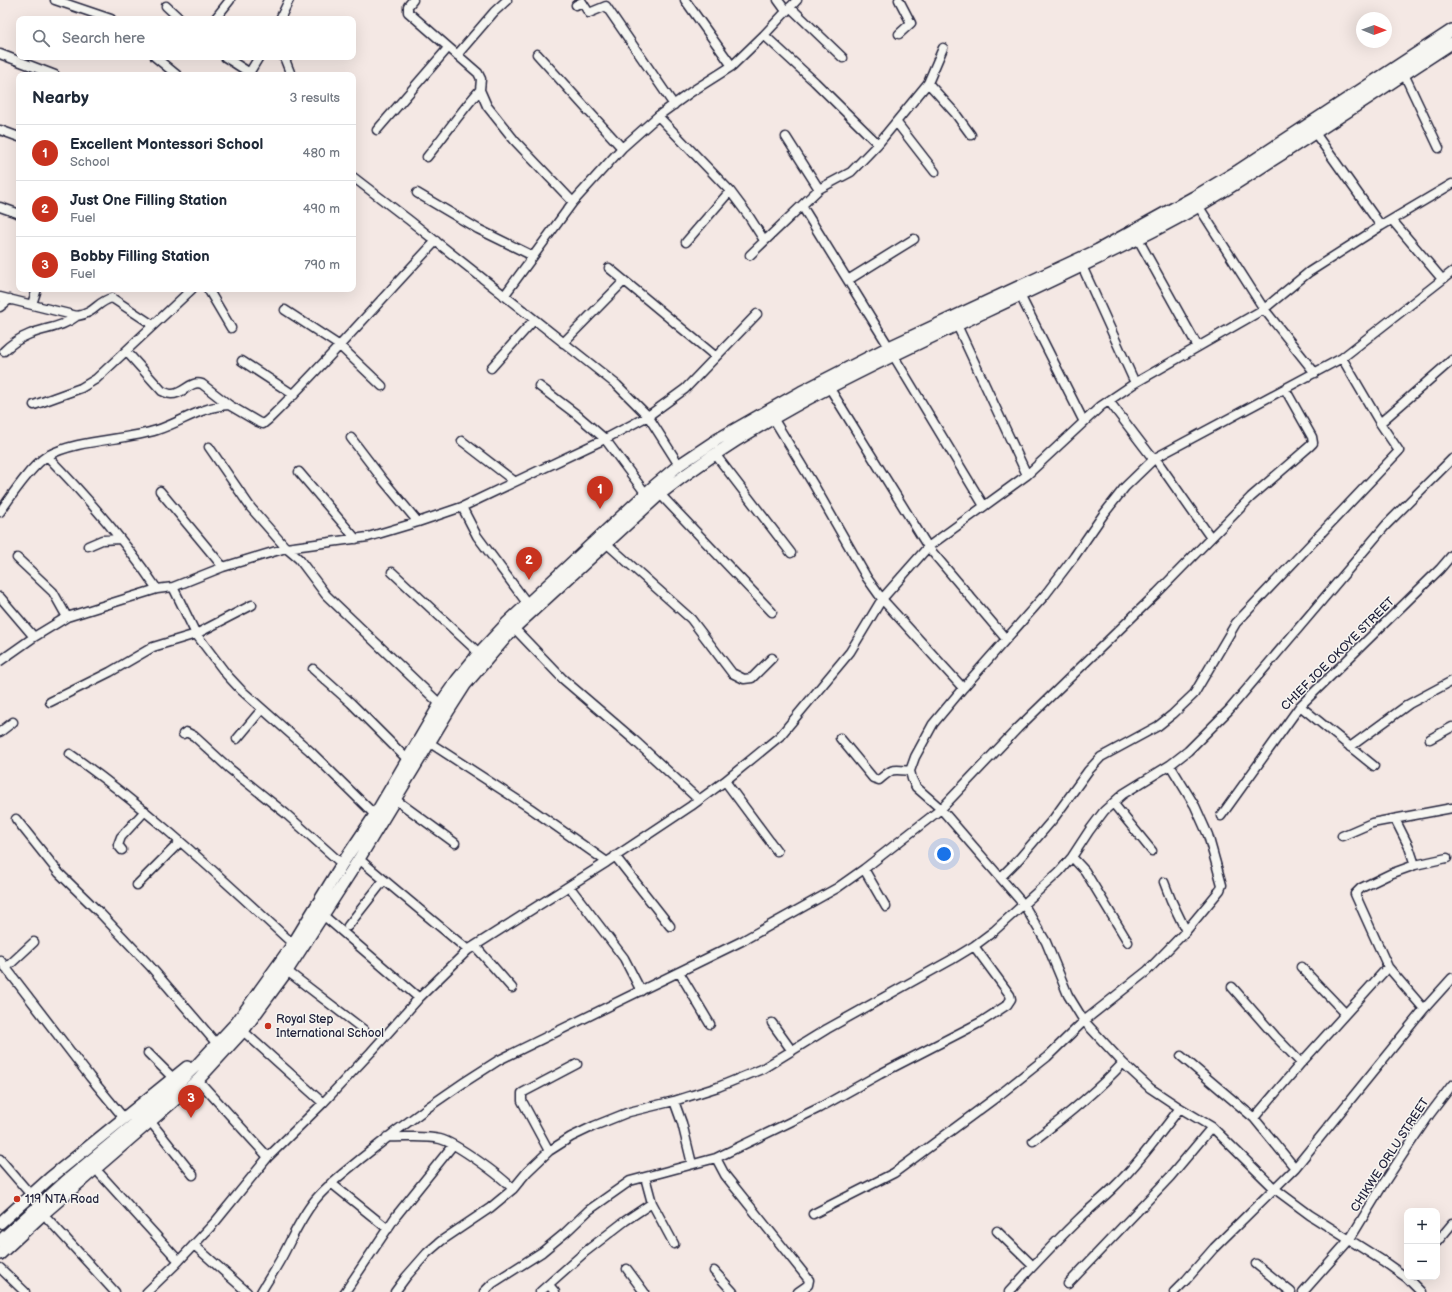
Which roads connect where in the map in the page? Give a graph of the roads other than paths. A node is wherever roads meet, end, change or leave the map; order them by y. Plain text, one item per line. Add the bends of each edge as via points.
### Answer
1 (55, 0) edge
2 (230, 0) edge
3 (289, 0) edge
4 (413, 0) edge
5 (507, 0) edge
6 (685, 0) edge
7 (778, 0) edge
8 (797, 0) edge
9 (899, 0) edge
10 (576, 5) dead end
11 (166, 6) dead end
12 (788, 9) junction
13 (102, 16) edge
14 (177, 16) edge
15 (217, 16) edge
16 (281, 16) edge
17 (1452, 30) edge
18 (899, 34) dead end
19 (764, 35) junction
20 (1452, 43) edge
21 (448, 48) junction
22 (943, 48) dead end
23 (0, 54) edge
24 (537, 54) dead end
25 (457, 55) junction
26 (843, 58) dead end
27 (159, 60) edge
28 (229, 60) edge
29 (257, 60) edge
30 (285, 60) edge
31 (732, 66) junction
32 (47, 72) edge
33 (173, 72) edge
34 (246, 72) edge
35 (250, 72) edge
36 (290, 72) edge
37 (1404, 74) junction
38 (928, 83) junction
39 (480, 90) junction
40 (674, 105) junction
41 (658, 116) junction
42 (897, 123) junction
43 (0, 130) edge
44 (378, 130) dead end
45 (1315, 133) junction
46 (971, 135) dead end
47 (16, 136) edge
48 (786, 137) dead end
49 (878, 144) junction
50 (622, 148) junction
51 (1439, 148) dead end
52 (427, 157) dead end
53 (935, 172) dead end
54 (356, 179) edge
55 (1452, 184) edge
56 (819, 189) junction
57 (730, 191) junction
58 (417, 193) dead end
59 (572, 202) junction
60 (802, 206) junction
61 (0, 207) edge
62 (1199, 207) junction
63 (16, 213) edge
64 (1392, 220) junction
65 (1381, 226) junction
66 (914, 239) dead end
67 (1138, 239) junction
68 (764, 240) junction
69 (436, 241) junction
70 (686, 242) dead end
71 (750, 255) dead end
72 (533, 256) junction
73 (1082, 266) junction
74 (609, 268) dead end
75 (1452, 272) edge
76 (1442, 279) junction
77 (848, 280) junction
78 (624, 281) junction
79 (35, 292) edge
80 (189, 292) edge
81 (210, 292) edge
82 (504, 296) junction
83 (1020, 296) junction
84 (0, 297) edge
85 (10, 299) junction
86 (32, 304) junction
87 (0, 307) edge
88 (1264, 309) junction
89 (285, 310) dead end
90 (757, 314) dead end
91 (77, 316) junction
92 (534, 320) junction
93 (153, 325) junction
94 (957, 325) junction
95 (231, 328) dead end
96 (563, 343) junction
97 (340, 346) junction
98 (1198, 347) junction
99 (4, 350) dead end
100 (126, 350) junction
101 (891, 351) junction
102 (715, 356) junction
103 (1342, 358) junction
104 (1452, 360) edge
105 (242, 361) dead end
106 (490, 368) dead end
107 (1315, 373) junction
108 (1135, 383) junction
109 (382, 386) dead end
110 (539, 386) dead end
111 (829, 387) junction
112 (1285, 389) junction
113 (294, 395) junction
114 (1109, 401) junction
115 (34, 405) dead end
116 (229, 405) junction
117 (648, 416) junction
118 (773, 418) junction
119 (1084, 422) junction
120 (1380, 423) junction
121 (351, 438) dead end
122 (605, 439) junction
123 (462, 441) dead end
124 (209, 447) dead end
125 (715, 454) junction
126 (47, 456) junction
127 (1155, 459) junction
128 (1452, 459) edge
129 (679, 465) junction
130 (299, 472) dead end
131 (1028, 475) junction
132 (514, 481) junction
133 (160, 491) dead end
134 (646, 494) junction
135 (660, 494) junction
136 (462, 506) junction
137 (984, 506) junction
138 (0, 512) edge
139 (418, 522) junction
140 (120, 538) junction
141 (356, 538) junction
142 (1211, 538) junction
143 (606, 543) junction
144 (88, 546) dead end
145 (928, 547) junction
146 (286, 548) junction
147 (791, 554) dead end
148 (1452, 555) edge
149 (17, 558) dead end
150 (223, 567) junction
151 (392, 572) dead end
152 (173, 587) junction
153 (157, 589) junction
154 (0, 597) edge
155 (882, 599) junction
156 (527, 604) junction
157 (252, 605) dead end
158 (772, 612) dead end
159 (67, 617) junction
160 (514, 628) junction
161 (196, 634) junction
162 (34, 637) junction
163 (1006, 639) junction
164 (479, 653) junction
165 (772, 658) dead end
166 (0, 661) edge
167 (313, 669) dead end
168 (1452, 681) edge
169 (963, 688) junction
170 (50, 702) dead end
171 (440, 704) junction
172 (1300, 706) junction
173 (262, 709) junction
174 (13, 722) dead end
175 (1452, 727) edge
176 (0, 732) edge
177 (183, 734) dead end
178 (840, 738) dead end
179 (237, 739) dead end
180 (1430, 739) dead end
181 (430, 743) junction
182 (1350, 747) junction
183 (70, 754) dead end
184 (407, 759) junction
185 (1170, 766) junction
186 (1374, 766) dead end
187 (910, 770) junction
188 (725, 781) junction
189 (396, 800) junction
190 (699, 800) junction
191 (1113, 803) junction
192 (1452, 808) edge
193 (941, 809) junction
194 (145, 811) junction
195 (375, 815) junction
196 (1221, 816) dead end
197 (16, 819) dead end
198 (1395, 819) junction
199 (1342, 836) dead end
200 (180, 842) junction
201 (455, 843) dead end
202 (122, 850) dead end
203 (777, 851) dead end
204 (1152, 851) dead end
205 (615, 856) junction
206 (1072, 856) junction
207 (1447, 858) dead end
208 (359, 860) junction
209 (606, 862) junction
210 (342, 864) junction
211 (1415, 865) junction
212 (864, 869) junction
213 (1000, 877) junction
214 (384, 880) junction
215 (1164, 882) dead end
216 (137, 885) dead end
217 (569, 886) junction
218 (1024, 905) junction
219 (886, 907) dead end
220 (323, 915) junction
221 (348, 926) dead end
222 (670, 926) dead end
223 (1186, 930) junction
224 (34, 942) dead end
225 (1128, 942) dead end
226 (293, 944) junction
227 (974, 946) junction
228 (471, 948) junction
229 (0, 960) edge
230 (1301, 967) dead end
231 (1388, 967) junction
232 (6, 968) junction
233 (287, 971) junction
234 (679, 972) junction
235 (1452, 978) edge
236 (1232, 987) dead end
237 (512, 988) dead end
238 (641, 991) junction
239 (418, 998) junction
240 (1424, 1010) junction
241 (1345, 1013) junction
242 (1084, 1021) junction
243 (772, 1023) dead end
244 (710, 1024) dead end
245 (364, 1030) dead end
246 (243, 1031) junction
247 (217, 1044) junction
248 (792, 1050) junction
249 (148, 1053) dead end
250 (1182, 1056) dead end
251 (1123, 1063) junction
252 (1301, 1063) junction
253 (577, 1064) dead end
254 (197, 1065) junction
255 (172, 1078) junction
256 (195, 1082) junction
257 (1452, 1085) edge
258 (175, 1093) junction
259 (674, 1101) junction
260 (324, 1102) junction
261 (1180, 1108) junction
262 (123, 1117) junction
263 (1254, 1118) junction
264 (154, 1126) junction
265 (1212, 1127) junction
266 (387, 1137) junction
267 (1033, 1141) dead end
268 (453, 1144) junction
269 (549, 1152) junction
270 (268, 1157) junction
271 (716, 1158) junction
272 (0, 1159) edge
273 (692, 1164) junction
274 (1295, 1168) junction
275 (100, 1174) junction
276 (193, 1175) dead end
277 (645, 1177) junction
278 (331, 1184) junction
279 (513, 1189) junction
280 (1275, 1189) junction
281 (31, 1195) junction
282 (652, 1203) junction
283 (813, 1214) dead end
284 (48, 1219) junction
285 (0, 1223) edge
286 (1452, 1224) edge
287 (388, 1229) junction
288 (997, 1231) dead end
289 (1440, 1238) edge
290 (1350, 1239) junction
291 (0, 1241) edge
292 (674, 1244) dead end
293 (194, 1245) junction
294 (0, 1254) edge
295 (179, 1260) junction
296 (0, 1261) edge
297 (1256, 1264) dead end
298 (1033, 1266) junction
299 (0, 1268) edge
300 (627, 1269) dead end
301 (714, 1271) dead end
302 (1404, 1276) edge
303 (1409, 1280) edge
304 (1068, 1284) dead end
305 (549, 1285) junction
306 (25, 1292) edge
307 (115, 1292) edge
308 (147, 1292) edge
309 (247, 1292) edge
310 (261, 1292) edge
311 (345, 1292) edge
312 (395, 1292) edge
313 (484, 1292) edge
314 (540, 1292) edge
315 (555, 1292) edge
316 (644, 1292) edge
317 (732, 1292) edge
318 (798, 1292) edge
319 (1009, 1292) edge
320 (1174, 1292) edge
321 (1291, 1292) edge
322 (1303, 1292) edge
323 (1421, 1292) edge

1 - 13 street
2 - 15 street
3 - 16 street
4 - 21 street via 408,6 408,12
5 - 25 street
6 - 31 street
7 - 12 street
8 - 12 street
9 - 18 street via 911,23
10 - 40 street via 582,2 589,13 606,6
11 - 14 street
12 - 19 street
12 - 26 street
17 - 101 main road via 1236,172 1152,221
19 - 31 street
19 - 49 street
20 - 37 main road
21 - 25 street
21 - 44 street
22 - 38 street
23 - 32 street
24 - 50 street
25 - 39 street via 478,73
27 - 33 street
28 - 34 street
29 - 35 street
30 - 36 street
31 - 40 street
37 - 45 main road
37 - 51 street
38 - 42 street
38 - 46 street
39 - 52 street
39 - 59 street via 487,106
40 - 41 street
41 - 50 street
41 - 57 street
42 - 49 street
42 - 53 street
43 - 47 street
45 - 62 main road
45 - 65 street
48 - 56 street
49 - 56 street via 851,172
50 - 59 street
54 - 69 street
55 - 64 street
56 - 60 street
57 - 68 street
57 - 70 street
58 - 72 street via 478,229
59 - 72 street
60 - 68 street
60 - 77 street
61 - 63 street
62 - 67 main road
62 - 88 street
64 - 65 street
64 - 76 street
65 - 88 street via 1309,272
66 - 77 street
67 - 73 main road
67 - 98 street
68 - 71 street
69 - 82 street
69 - 97 street
72 - 82 street
73 - 83 main road
73 - 108 street
74 - 78 street
75 - 76 street
76 - 103 street
77 - 101 street
78 - 96 street
78 - 102 street
79 - 86 street
80 - 93 street
81 - 95 street
82 - 92 street
83 - 94 main road
83 - 119 street
84 - 85 street
85 - 86 street
85 - 87 street
86 - 91 street
88 - 98 street
88 - 107 street
89 - 97 street
90 - 102 street
91 - 93 street via 86,315 105,300 112,298
91 - 99 street via 68,323 30,334
92 - 96 street
92 - 106 street
93 - 100 street
94 - 101 main road
94 - 131 street
96 - 117 street via 617,385
97 - 109 street
97 - 113 street
98 - 108 street
100 - 115 street via 96,379 81,388
100 - 116 street via 162,391 176,394 198,383
101 - 111 main road
101 - 129 main road via 765,411
101 - 137 street
102 - 117 street via 685,389
103 - 107 street
103 - 120 street
104 - 120 street
105 - 113 street
107 - 112 street
108 - 114 street
110 - 122 street
111 - 118 main road
111 - 145 street
112 - 127 street
112 - 142 street via 1313,443 1250,497
113 - 116 street via 263,424
114 - 119 street
114 - 127 street
116 - 126 street via 218,405 158,430 71,448
117 - 122 street
117 - 129 street
118 - 125 main road
118 - 155 street via 867,578
119 - 131 street
120 - 213 street via 1399,452 1236,623 1194,694 1158,726 1101,757 1054,818
121 - 139 street
122 - 132 street
122 - 134 street
123 - 132 street
124 - 146 street via 251,508
125 - 135 main road
125 - 147 street
126 - 138 street via 14,490
126 - 140 street via 73,482
127 - 142 street
127 - 163 street via 1125,487 1045,595
128 - 185 street via 1386,526 1229,710
129 - 134 main road
130 - 141 street
131 - 137 street
132 - 136 street
133 - 150 street
134 - 156 main road
135 - 143 main road
135 - 158 street
136 - 139 street
136 - 156 street via 477,536
137 - 145 street
139 - 141 street via 368,537
140 - 144 street via 102,540
140 - 153 street
141 - 146 street
142 - 193 street via 1018,728
143 - 160 main road
143 - 165 street via 691,619 732,673 744,679 752,678
145 - 155 street
145 - 163 street
146 - 150 street
146 - 171 street via 299,559 326,595
148 - 172 street, CHIEF JOE OKOYE STREET
149 - 159 street via 53,592
150 - 152 street
151 - 164 street
152 - 153 street
152 - 161 street
153 - 159 street
154 - 162 street
155 - 169 street
155 - 188 street via 850,652 780,736
156 - 164 main road
157 - 161 street
159 - 162 street
160 - 181 main road via 465,685
160 - 190 street via 563,679
161 - 170 street via 153,647
161 - 173 street via 227,675
162 - 166 street
163 - 169 street
164 - 171 main road
167 - 184 street
168 - 182 street via 1409,704
169 - 187 street via 933,724
171 - 184 main road
172 - 182 street
172 - 196 street, CHIEF JOE OKOYE STREET
173 - 179 street
173 - 195 street via 310,751
174 - 176 street
175 - 180 street
177 - 210 street via 186,732 194,736
178 - 187 street via 877,780 890,770
181 - 189 main road
181 - 209 street via 530,808
182 - 186 street
183 - 194 street
184 - 195 main road
185 - 191 street
185 - 223 street via 1195,806 1208,835 1222,885
187 - 193 street via 916,787
188 - 190 street
188 - 203 street
189 - 201 street
189 - 208 main road
190 - 205 street
191 - 204 street
191 - 206 street via 1104,811
192 - 198 street
193 - 212 street
193 - 213 street
194 - 200 street
194 - 202 street via 121,838 118,845
195 - 210 main road
197 - 247 street via 59,873 150,966
198 - 199 street via 1372,823
198 - 211 street
200 - 216 street
200 - 226 street
205 - 209 street
205 - 222 street
206 - 218 street
206 - 225 street via 1085,871
207 - 211 street
208 - 214 street
208 - 220 main road
209 - 217 street
210 - 226 main road
211 - 231 street via 1361,888 1355,894
212 - 219 street
212 - 234 street via 824,896
213 - 218 street
214 - 221 street
214 - 228 street
215 - 223 street
217 - 228 street
217 - 238 street via 624,958
218 - 227 street
218 - 242 street via 1046,942 1068,995
220 - 233 main road
220 - 239 street
223 - 242 street via 1147,971
224 - 232 street
226 - 247 main road via 241,1017
227 - 248 street
227 - 271 street via 1010,995 1011,999 1007,1005 981,1022 819,1108
228 - 237 street
228 - 239 street
229 - 232 street
230 - 241 street
231 - 240 street
231 - 241 street
232 - 262 street
233 - 245 street
233 - 246 main road
234 - 238 street
234 - 244 street
235 - 240 street
236 - 252 street
238 - 266 street via 494,1063
239 - 260 street
240 - 274 street
241 - 252 street
242 - 251 street
242 - 283 street via 1047,1057 894,1173
243 - 248 street
246 - 256 main road
246 - 260 street
247 - 254 main road
248 - 259 street via 762,1069
249 - 255 street
250 - 263 street
251 - 261 street via 1150,1088
251 - 267 street via 1078,1107
252 - 263 street
253 - 269 street via 522,1093 522,1101
254 - 255 main road via 186,1067
254 - 258 main road
255 - 262 main road
256 - 258 main road
256 - 264 main road via 188,1096
256 - 270 street
257 - 290 street, CHIKWE ORLU STREET via 1411,1142
258 - 291 main road via 49,1196
258 - 294 main road
259 - 269 street via 611,1119 571,1137
259 - 273 street
260 - 270 street
261 - 265 street
261 - 298 street via 1114,1188
262 - 281 main road
263 - 274 street
264 - 275 main road
264 - 276 street
265 - 280 street
265 - 304 street via 1170,1177
266 - 268 street via 434,1138
266 - 278 street
268 - 279 street
268 - 287 street
269 - 279 street
270 - 293 street
271 - 273 street
271 - 318 street via 725,1175 809,1280 808,1285
272 - 281 street
273 - 277 street
274 - 280 street
275 - 284 main road
275 - 295 street
277 - 282 street
277 - 313 street via 630,1181 612,1192 542,1252 493,1283
278 - 287 street
278 - 310 street via 303,1217
279 - 312 street via 436,1245
280 - 290 street via 1310,1215
280 - 320 street via 1214,1248
281 - 285 main road
282 - 292 street
282 - 305 street via 585,1252
284 - 296 main road
284 - 307 street
286 - 289 street
287 - 311 street
288 - 298 street
290 - 302 street
290 - 322 street, CHIKWE ORLU STREET
293 - 295 street
293 - 309 street
295 - 308 street
297 - 321 street
298 - 319 street
299 - 306 street
300 - 316 street
301 - 317 street
303 - 323 street
305 - 314 street
305 - 315 street

